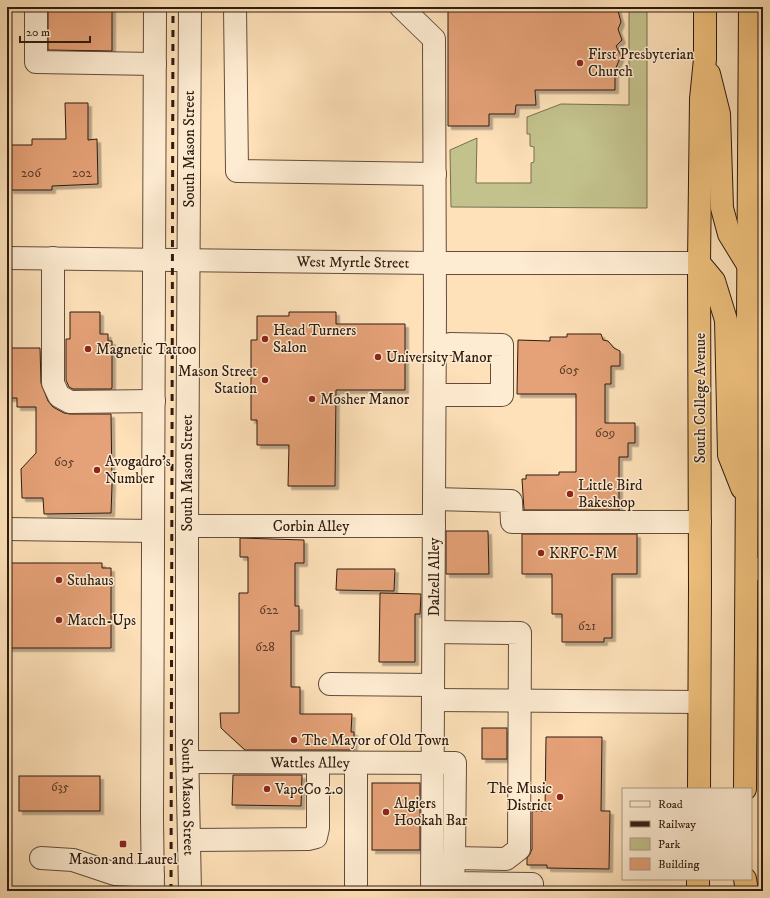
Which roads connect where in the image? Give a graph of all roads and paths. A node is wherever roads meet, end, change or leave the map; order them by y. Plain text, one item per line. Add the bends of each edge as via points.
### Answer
1 (36, 7) edge
2 (155, 7) edge
3 (190, 7) edge
4 (235, 7) edge
5 (401, 7) edge
6 (705, 7) edge
7 (750, 7) edge
8 (705, 59) junction
9 (155, 64) junction
10 (435, 174) junction
11 (7, 258) edge
12 (53, 258) junction
13 (188, 259) junction
14 (155, 260) junction
15 (435, 263) junction
16 (699, 263) junction
17 (755, 265) edge
18 (450, 344) dead end
19 (755, 377) edge
20 (435, 394) junction
21 (154, 401) junction
22 (746, 498) junction
23 (434, 499) junction
24 (700, 522) junction
25 (187, 526) junction
26 (434, 526) junction
27 (7, 529) edge
28 (153, 531) junction
29 (755, 569) edge
30 (434, 632) junction
31 (330, 684) dead end
32 (433, 692) junction
33 (519, 700) junction
34 (699, 702) junction
35 (188, 762) junction
36 (318, 763) junction
37 (356, 763) junction
38 (433, 763) junction
39 (698, 788) edge
40 (745, 788) edge
41 (189, 840) junction
42 (41, 858) dead end
43 (454, 858) junction
44 (698, 880) edge
45 (745, 880) edge
46 (146, 884) edge
47 (190, 891) edge
48 (356, 891) edge
49 (432, 891) edge
50 (532, 891) edge
51 (698, 891) edge
52 (747, 891) edge

1 - 9 street via 36,62
2 - 9 street
3 - 13 street, South Mason Street
4 - 10 street via 237,171
5 - 10 street, Dalzell Alley via 434,40
6 - 8 highway, South College Avenue
7 - 17 highway
8 - 16 highway, South College Avenue via 701,99
8 - 17 highway via 719,114 722,208 729,234
9 - 14 street
10 - 15 street, Dalzell Alley
11 - 12 street, West Myrtle Street
12 - 14 street, West Myrtle Street
12 - 21 street via 52,383 59,396 70,402
13 - 14 street, West Myrtle Street
13 - 15 street, West Myrtle Street
13 - 25 street, South Mason Street
14 - 21 street
15 - 16 street, West Myrtle Street
15 - 20 street, Dalzell Alley
16 - 22 highway via 714,281 726,320 729,455
16 - 24 highway, South College Avenue
17 - 19 highway
18 - 20 street via 502,345 502,395
19 - 22 highway
20 - 23 street, Dalzell Alley
21 - 28 street
22 - 29 highway
23 - 24 street via 511,500 512,522
23 - 26 street, Dalzell Alley
24 - 34 highway, South College Avenue
25 - 26 street, Corbin Alley
25 - 35 street, South Mason Street
26 - 30 street, Dalzell Alley
27 - 28 street
28 - 46 street via 152,819
29 - 40 highway
30 - 32 street, Dalzell Alley
30 - 33 street via 520,633
31 - 32 street
32 - 33 street
32 - 38 street, Dalzell Alley
33 - 34 street
33 - 43 street via 518,849 506,860
34 - 39 highway, South College Avenue
35 - 36 street, Wattles Alley
35 - 41 street, South Mason Street
36 - 37 street, Wattles Alley
36 - 41 street via 316,837
37 - 38 street, Wattles Alley
37 - 48 street
38 - 43 street, Wattles Alley via 455,763
38 - 49 street, Dalzell Alley
41 - 47 street, South Mason Street
42 - 46 street via 73,860
43 - 50 street via 453,883 532,884
44 - 51 highway
45 - 52 highway

